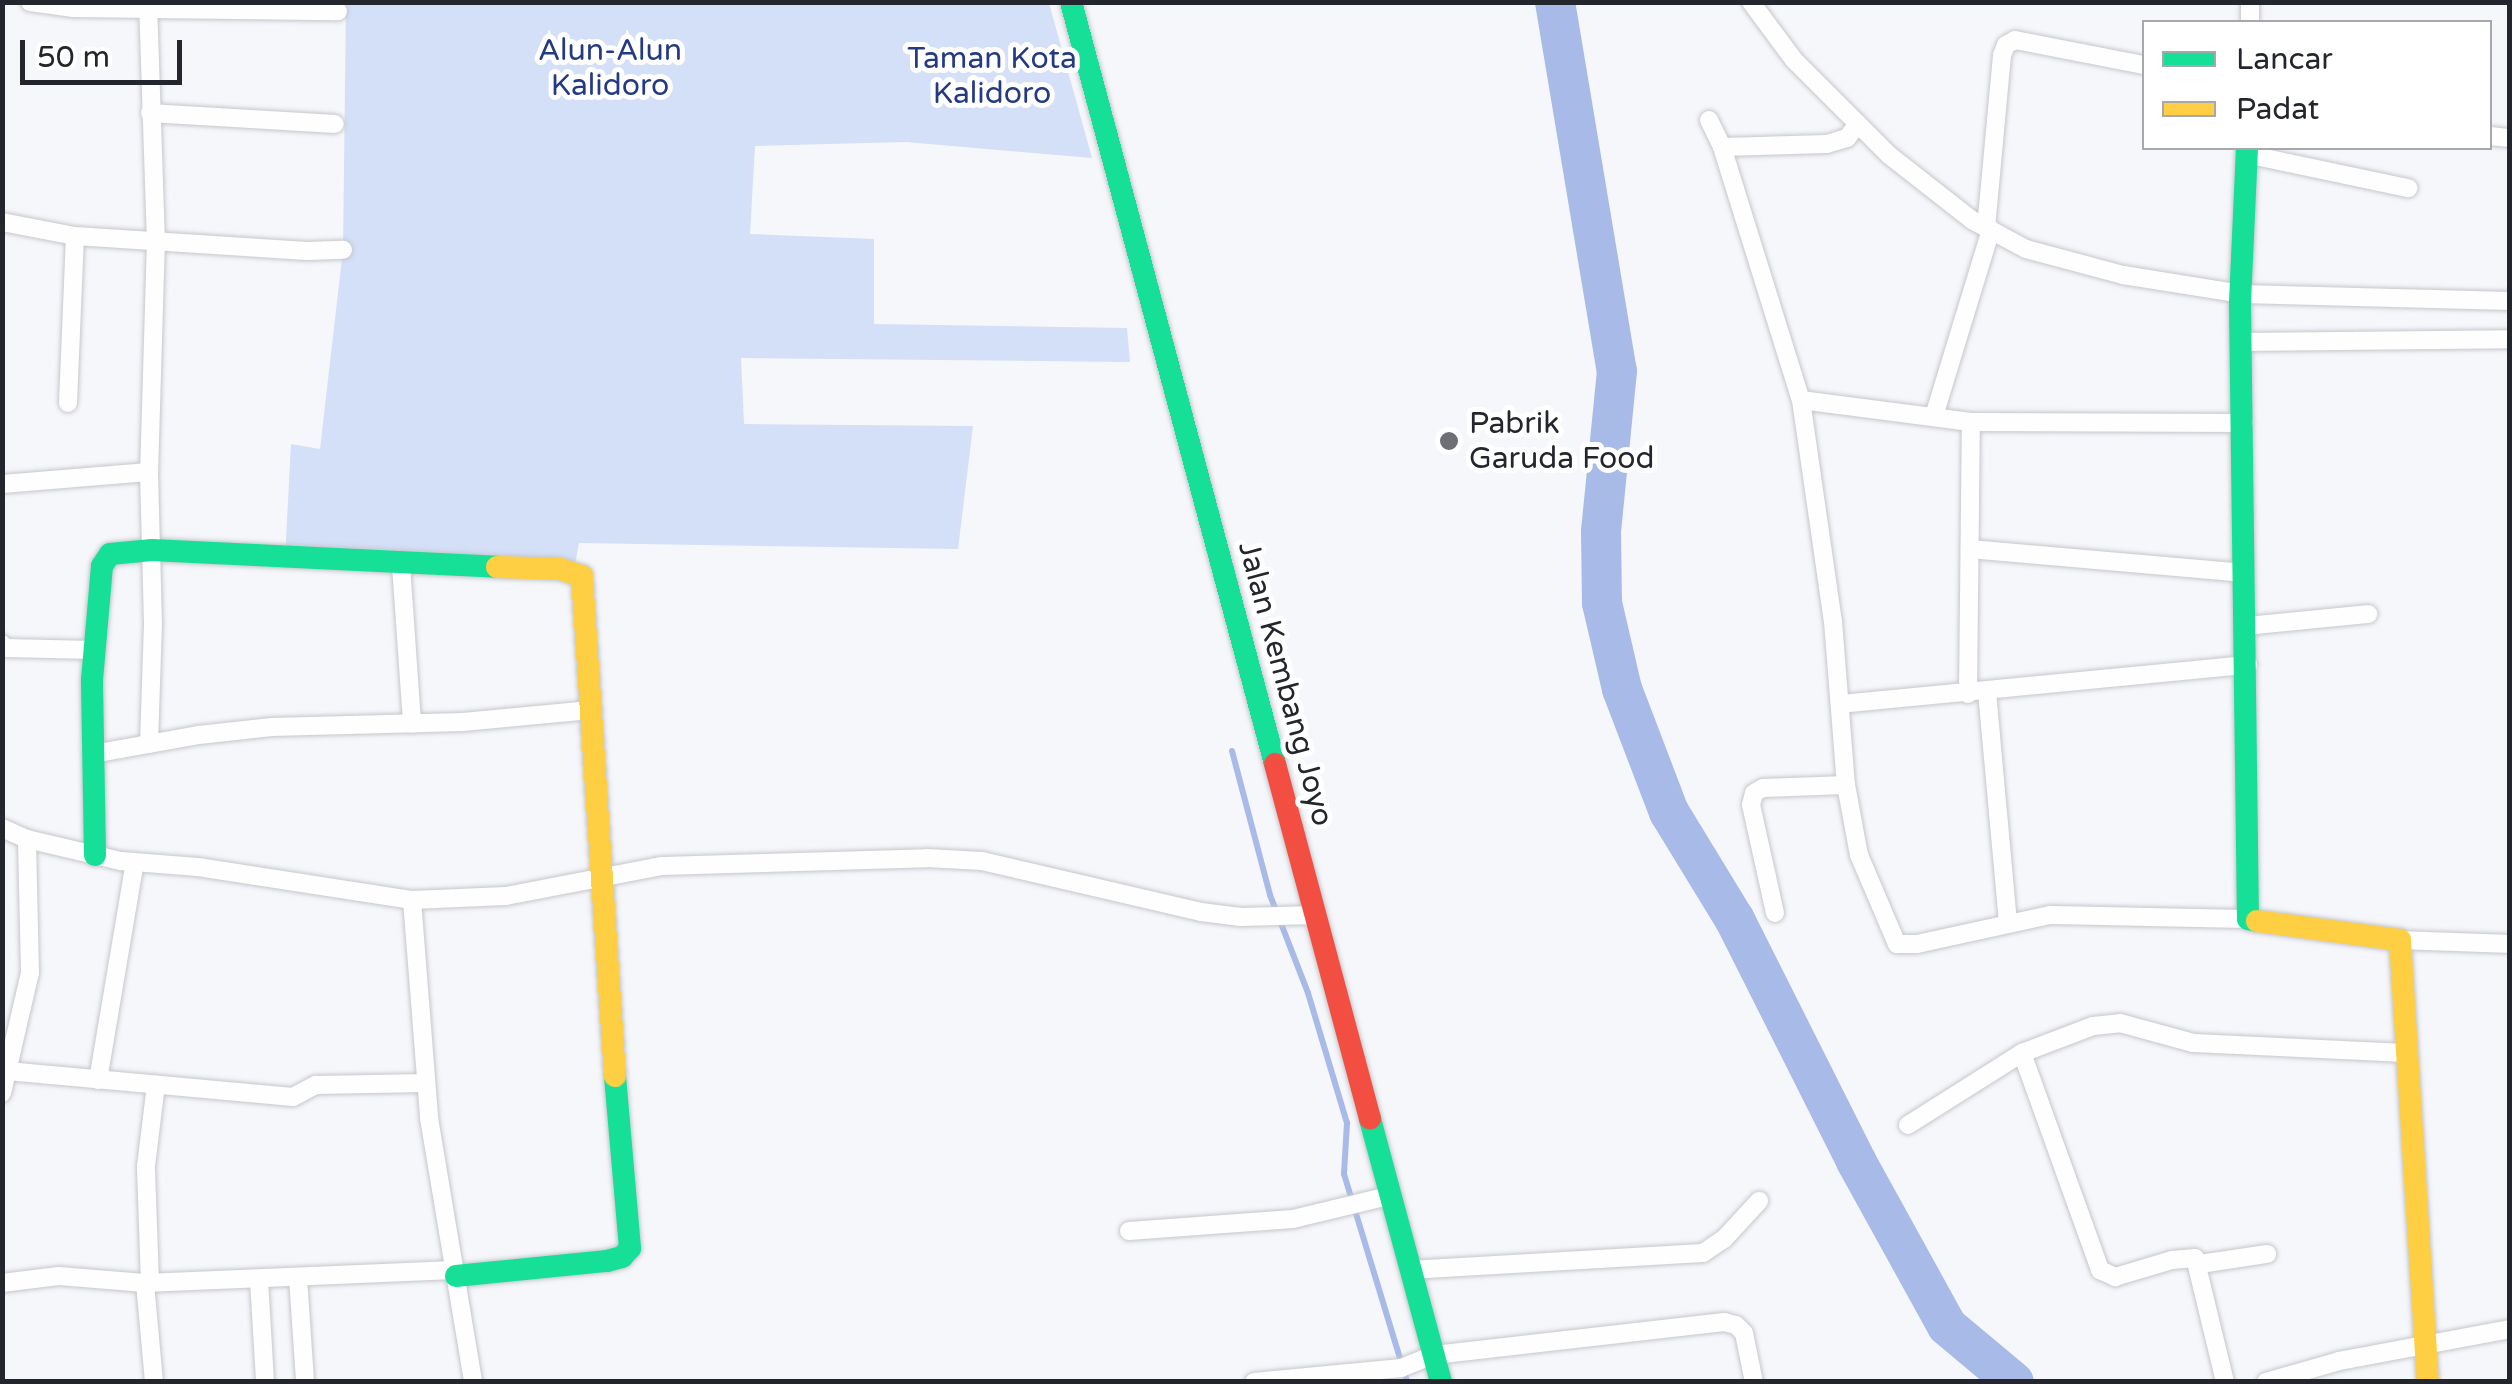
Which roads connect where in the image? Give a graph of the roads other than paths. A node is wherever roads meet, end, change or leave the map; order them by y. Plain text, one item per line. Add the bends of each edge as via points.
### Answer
1 (30, 2) edge
2 (1752, 2) edge
3 (1071, 4) edge
4 (148, 5) edge
5 (338, 11) dead end
6 (2142, 65) edge
7 (150, 112) junction
8 (1709, 120) dead end
9 (335, 124) dead end
10 (1858, 124) junction
11 (1722, 148) junction
12 (2247, 151) edge
13 (2408, 188) dead end
14 (2, 222) edge
15 (1988, 229) junction
16 (74, 236) junction
17 (156, 240) junction
18 (344, 250) dead end
19 (2240, 294) junction
20 (2510, 301) edge
21 (2510, 339) edge
22 (2242, 342) junction
23 (1801, 400) junction
24 (68, 402) dead end
25 (1934, 416) junction
26 (1971, 422) junction
27 (2244, 423) junction
28 (149, 472) junction
29 (2, 484) edge
30 (1970, 549) junction
31 (152, 550) junction
32 (401, 566) junction
33 (2245, 573) junction
34 (2368, 614) dead end
35 (2246, 626) junction
36 (2, 644) edge
37 (94, 650) junction
38 (2248, 665) junction
39 (1978, 693) junction
40 (1840, 704) junction
41 (590, 710) junction
42 (412, 724) junction
43 (150, 744) junction
44 (93, 754) junction
45 (1846, 785) junction
46 (2, 828) edge
47 (28, 840) junction
48 (95, 854) junction
49 (135, 862) junction
50 (601, 879) junction
51 (412, 900) junction
52 (1776, 913) dead end
53 (1316, 915) junction
54 (2248, 919) junction
55 (2008, 921) junction
56 (2400, 940) junction
57 (2510, 944) edge
58 (10, 1039) edge
59 (2022, 1052) junction
60 (2406, 1053) junction
61 (7, 1071) junction
62 (98, 1080) junction
63 (426, 1083) junction
64 (156, 1085) junction
65 (2, 1093) edge
66 (1908, 1125) dead end
67 (1388, 1196) junction
68 (1758, 1200) dead end
69 (1128, 1231) dead end
70 (2266, 1254) dead end
71 (2200, 1264) junction
72 (1408, 1270) junction
73 (455, 1273) junction
74 (298, 1278) junction
75 (259, 1280) junction
76 (2, 1283) edge
77 (147, 1283) junction
78 (2510, 1330) edge
79 (2426, 1346) junction
80 (1434, 1355) junction
81 (154, 1382) edge
82 (265, 1382) edge
83 (305, 1382) edge
84 (473, 1382) edge
85 (1254, 1382) edge
86 (1441, 1382) edge
87 (1754, 1382) edge
88 (2225, 1382) edge
89 (2266, 1382) edge
90 (2428, 1382) edge

1 - 4 street
2 - 10 street via 1794,60
3 - 53 street, Jalan Kembang Joyo
4 - 5 street
4 - 7 street
6 - 15 street via 2015,40 2006,46
7 - 9 street
7 - 17 street
8 - 11 street
10 - 11 street via 1847,138 1827,144
10 - 15 street
11 - 23 street
12 - 13 street
12 - 19 street
14 - 16 street
15 - 19 street via 2026,250
15 - 25 street
16 - 17 street
16 - 24 street
17 - 18 street
17 - 28 street
19 - 20 street
19 - 22 street
21 - 22 street
22 - 27 street
23 - 25 street
23 - 40 street
25 - 26 street
26 - 27 street
26 - 30 street
27 - 33 street
28 - 29 street
28 - 31 street
30 - 33 street
30 - 39 street
31 - 32 street
31 - 37 street via 110,554 102,566
31 - 43 street
32 - 41 street via 560,569 582,576
32 - 42 street
33 - 35 street
34 - 35 street
35 - 38 street
36 - 37 street
37 - 44 street
38 - 39 street
38 - 54 street
39 - 40 street
39 - 55 street
40 - 45 street
41 - 42 street
41 - 50 street
42 - 43 street via 272,728
43 - 44 street
44 - 48 street
45 - 52 street via 1754,793 1751,805
45 - 55 street via 1859,854 1896,944
46 - 47 street
47 - 48 street
47 - 58 street via 30,973
48 - 49 street
49 - 51 street
49 - 62 street
50 - 51 street via 506,896
50 - 53 street via 662,866 927,858 982,861 1201,912
50 - 73 street via 628,1254
51 - 63 street
53 - 67 street, Jalan Kembang Joyo
54 - 55 street via 2050,914
54 - 56 street
56 - 57 street
56 - 60 street
58 - 61 street
59 - 60 street via 2120,1023 2193,1043
59 - 66 street
59 - 71 street via 2100,1270 2115,1276 2186,1257
60 - 79 street
61 - 62 street
61 - 65 street
62 - 64 street
63 - 64 street via 316,1086 293,1097
63 - 73 street
64 - 77 street via 146,1166
67 - 69 street via 1293,1219
67 - 72 street, Jalan Kembang Joyo
68 - 72 street via 1704,1253
70 - 71 street
71 - 88 street
72 - 80 street, Jalan Kembang Joyo
73 - 74 street
73 - 84 street
74 - 75 street
74 - 83 street
75 - 77 street
75 - 82 street
76 - 77 street via 59,1276
77 - 81 street
78 - 79 street
79 - 89 street
79 - 90 street
80 - 85 street via 1400,1368
80 - 86 street, Jalan Kembang Joyo
80 - 87 street via 1724,1322 1744,1333

